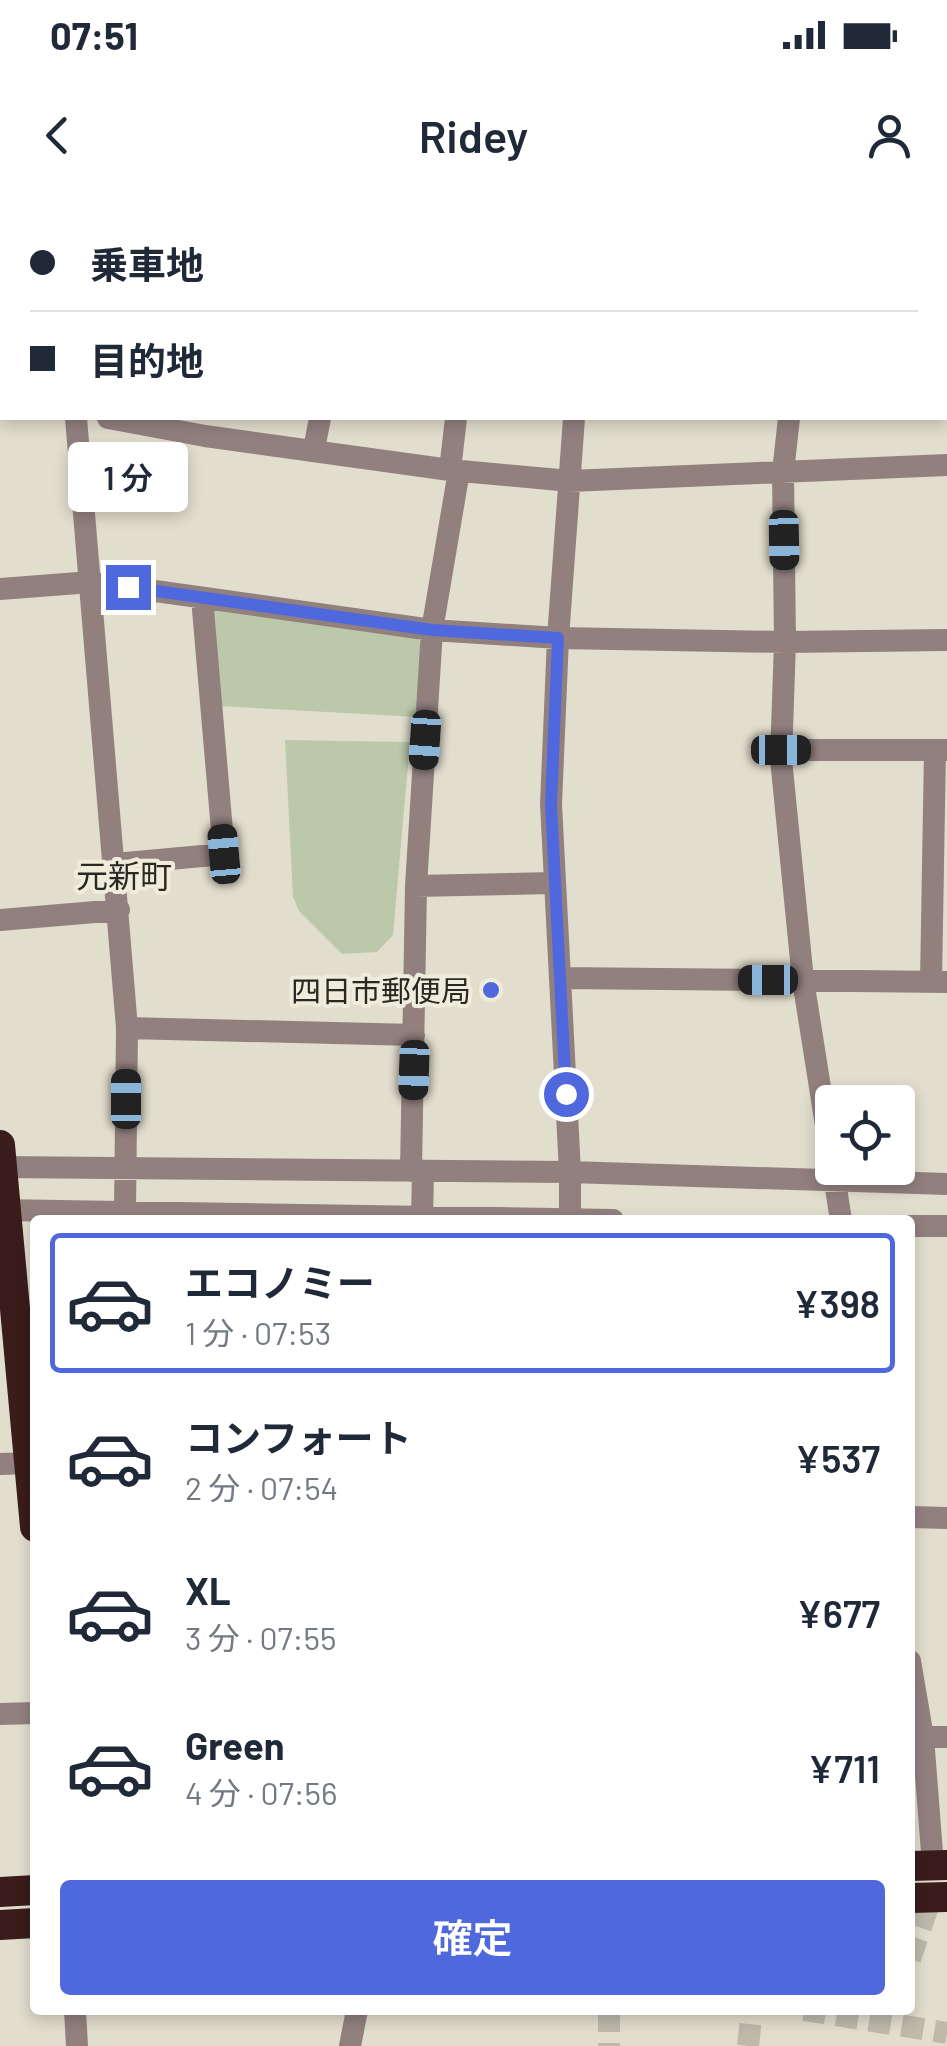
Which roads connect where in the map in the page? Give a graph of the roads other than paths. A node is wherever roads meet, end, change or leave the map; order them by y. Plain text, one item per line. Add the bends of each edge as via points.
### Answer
1 (76, 420) edge
2 (119, 420) edge
3 (320, 420) edge
4 (456, 420) edge
5 (574, 420) edge
6 (789, 420) edge
7 (314, 449) junction
8 (947, 465) edge
9 (454, 471) junction
10 (783, 472) junction
11 (570, 480) junction
12 (91, 582) junction
13 (0, 590) edge
14 (202, 598) junction
15 (432, 630) junction
16 (558, 638) junction
17 (947, 640) edge
18 (785, 642) junction
19 (781, 750) junction
20 (941, 750) edge
21 (115, 864) junction
22 (553, 883) junction
23 (416, 886) junction
24 (119, 910) junction
25 (0, 920) edge
26 (560, 978) junction
27 (802, 980) junction
28 (939, 982) edge
29 (126, 1028) junction
30 (414, 1036) junction
31 (819, 1085) edge
32 (1, 1160) edge
33 (947, 1162) edge
34 (126, 1170) junction
35 (417, 1171) junction
36 (570, 1172) junction
37 (815, 1181) edge
38 (915, 1183) edge
39 (947, 1184) edge
40 (835, 1185) edge
41 (3, 1210) edge
42 (125, 1211) junction
43 (151, 1215) edge
44 (433, 1215) edge
45 (570, 1215) edge
46 (840, 1215) edge
47 (915, 1226) edge
48 (947, 1226) edge
49 (27, 1358) edge
50 (15, 1463) edge
51 (30, 1512) edge
52 (915, 1517) edge
53 (947, 1518) edge
54 (30, 1713) edge
55 (0, 1714) edge
56 (916, 1737) edge
57 (947, 1737) edge
58 (930, 1865) edge
59 (30, 1890) edge
60 (0, 1892) edge
61 (915, 1898) edge
62 (947, 1898) edge
63 (30, 1923) edge
64 (0, 1925) edge
65 (75, 2015) edge
66 (357, 2015) edge
67 (77, 2046) edge
68 (350, 2046) edge

1 - 12 street
2 - 7 street
3 - 7 street
4 - 9 street
5 - 11 street
6 - 10 street
7 - 9 street
8 - 10 street
9 - 11 street
9 - 15 street
10 - 11 street
10 - 18 street
11 - 16 street
12 - 13 street
12 - 14 street
12 - 21 street
14 - 15 street
14 - 21 street via 224,854
15 - 16 street
15 - 23 street
16 - 18 street
16 - 22 street
17 - 18 street
18 - 19 street
19 - 20 street
19 - 27 street
20 - 28 street
21 - 24 street
22 - 23 street
22 - 26 street
23 - 30 street
24 - 25 street
24 - 29 street
26 - 27 street
26 - 36 street
27 - 28 street
27 - 31 street
29 - 30 street
29 - 34 street
30 - 35 street
32 - 34 street
32 - 41 highway
33 - 39 street
34 - 35 street
34 - 42 street
35 - 36 street
35 - 44 street
36 - 37 street
36 - 45 street
38 - 39 street
40 - 46 street
41 - 42 street
41 - 49 highway
42 - 43 street
47 - 48 street
49 - 50 highway
50 - 51 highway
52 - 53 street
54 - 55 street
56 - 57 street
56 - 58 street
59 - 60 highway
61 - 62 highway
63 - 64 highway
65 - 67 street
66 - 68 street

